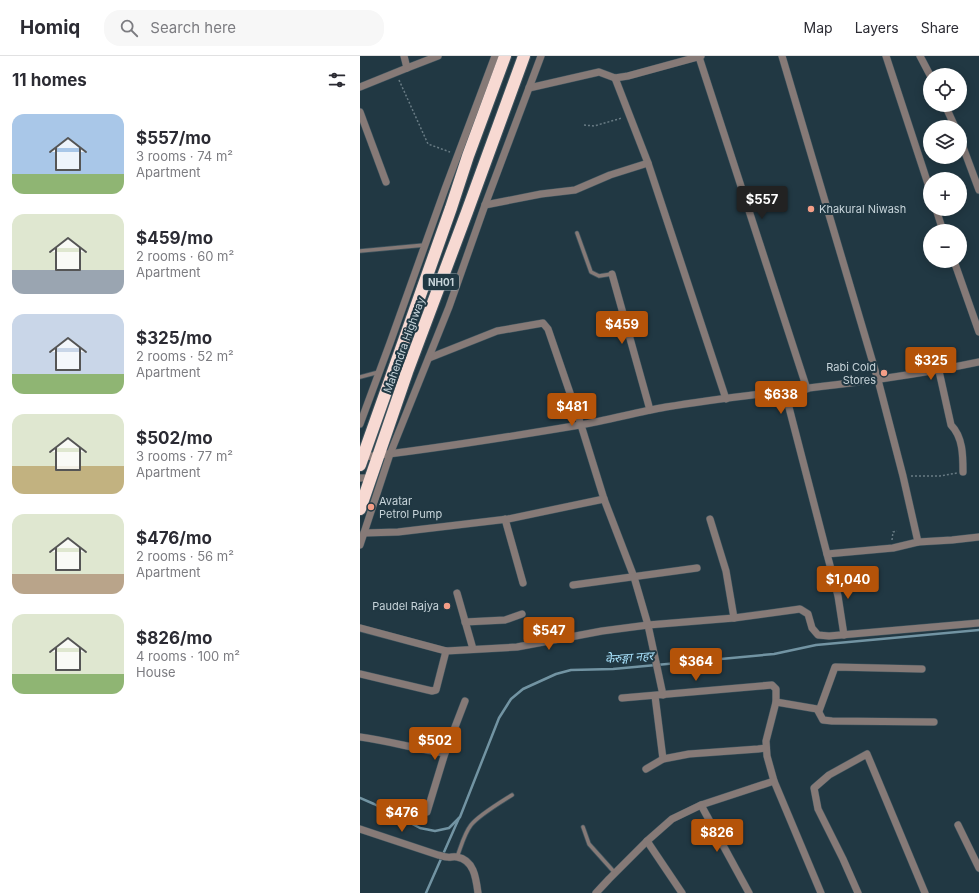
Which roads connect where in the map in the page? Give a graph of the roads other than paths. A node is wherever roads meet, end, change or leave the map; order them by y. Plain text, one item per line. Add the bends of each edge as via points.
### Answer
1 (404, 56) edge
2 (438, 56) edge
3 (495, 56) edge
4 (505, 56) edge
5 (524, 56) edge
6 (541, 56) edge
7 (700, 56) edge
8 (782, 56) edge
9 (886, 56) edge
10 (920, 56) edge
11 (407, 68) junction
12 (926, 68) edge
13 (615, 78) junction
14 (360, 87) edge
15 (530, 88) junction
16 (360, 112) edge
17 (967, 158) edge
18 (648, 163) junction
19 (924, 172) edge
20 (386, 182) dead end
21 (979, 190) edge
22 (486, 205) junction
23 (577, 233) dead end
24 (425, 245) junction
25 (360, 251) edge
26 (956, 268) edge
27 (612, 274) joint
28 (979, 332) edge
29 (429, 358) junction
30 (979, 362) edge
31 (380, 371) junction
32 (939, 371) junction
33 (360, 376) edge
34 (878, 380) junction
35 (806, 389) junction
36 (785, 392) junction
37 (726, 399) junction
38 (650, 410) junction
39 (360, 424) edge
40 (581, 425) junction
41 (385, 454) junction
42 (361, 461) edge
43 (963, 472) road end
44 (365, 478) edge
45 (604, 499) junction
46 (360, 509) edge
47 (505, 519) junction
48 (710, 519) dead end
49 (364, 533) junction
50 (979, 537) edge
51 (918, 542) junction
52 (360, 545) edge
53 (827, 554) junction
54 (697, 568) dead end
55 (634, 577) junction
56 (523, 583) dead end
57 (572, 585) dead end
58 (457, 593) dead end
59 (522, 614) dead end
60 (734, 618) junction
61 (465, 622) junction
62 (979, 623) edge
63 (648, 625) junction
64 (360, 628) edge
65 (844, 635) junction
66 (472, 649) junction
67 (446, 651) junction
68 (922, 669) dead end
69 (360, 674) edge
70 (659, 695) junction
71 (622, 698) dead end
72 (465, 701) dead end
73 (776, 702) junction
74 (819, 711) junction
75 (934, 722) dead end
76 (360, 737) edge
77 (766, 748) junction
78 (445, 753) junction
79 (663, 759) junction
80 (646, 769) dead end
81 (774, 781) junction
82 (512, 795) dead end
83 (701, 805) junction
84 (427, 812) dead end
85 (958, 825) dead end
86 (583, 827) dead end
87 (360, 829) edge
88 (647, 841) junction
89 (457, 857) junction
90 (979, 868) edge
91 (615, 873) junction
92 (478, 893) edge
93 (596, 893) edge
94 (682, 893) edge
95 (749, 893) edge
96 (821, 893) edge
97 (858, 893) edge
98 (925, 893) edge

1 - 11 street
2 - 11 street
3 - 24 street
4 - 42 highway, Mahendra Highway / NH01
5 - 41 highway, Mahendra Highway / NH01 via 407,372
6 - 15 street
7 - 13 street
7 - 35 street
8 - 34 street
9 - 19 street
10 - 12 street
11 - 14 street
13 - 15 street via 599,72
13 - 18 street
15 - 22 street
16 - 20 street
17 - 21 street
18 - 22 street via 574,190
18 - 37 street
22 - 29 street
23 - 27 lane via 591,272 599,276
24 - 25 lane
24 - 31 street
26 - 28 street
27 - 38 street
29 - 40 street via 496,331 543,323 548,329
29 - 41 street
30 - 32 street
31 - 33 lane
31 - 39 street
32 - 34 street
32 - 43 street via 951,425 959,439
34 - 35 street
34 - 51 street
35 - 36 street
36 - 37 street
36 - 53 street
37 - 38 street
38 - 40 street
40 - 41 street
40 - 45 street
41 - 42 street
41 - 44 highway, Mahendra Highway / NH01
41 - 49 street
44 - 46 highway, Mahendra Highway / NH01
45 - 47 street
45 - 55 street
47 - 49 street via 398,532
47 - 56 street
48 - 60 street via 726,571
49 - 52 street
50 - 51 street
51 - 53 street via 893,548
53 - 65 street via 837,590
54 - 55 street
55 - 57 street
55 - 63 street
58 - 61 street
59 - 61 street via 505,620
60 - 63 street
60 - 65 street via 800,609 808,614 812,628 818,635
61 - 66 street
62 - 65 street
63 - 66 street via 517,647
63 - 70 street via 658,668
64 - 67 street
66 - 67 street
67 - 69 street via 436,690
68 - 74 street via 835,667
70 - 71 street
70 - 73 street via 772,685 776,689
70 - 79 street
72 - 78 street
73 - 74 street
73 - 77 street
74 - 75 street via 824,720 832,721
76 - 78 street
77 - 79 street via 689,754
77 - 81 street
78 - 84 street
79 - 80 street
81 - 83 street
81 - 96 street
82 - 89 lane via 471,825 464,836
83 - 88 street via 672,820
83 - 95 street
85 - 90 street
86 - 91 lane via 589,844
87 - 89 street via 438,855
88 - 91 street
88 - 94 street
89 - 92 street via 469,863 473,869
91 - 93 street
97 - 98 street via 818,809 814,788 830,775 867,754

